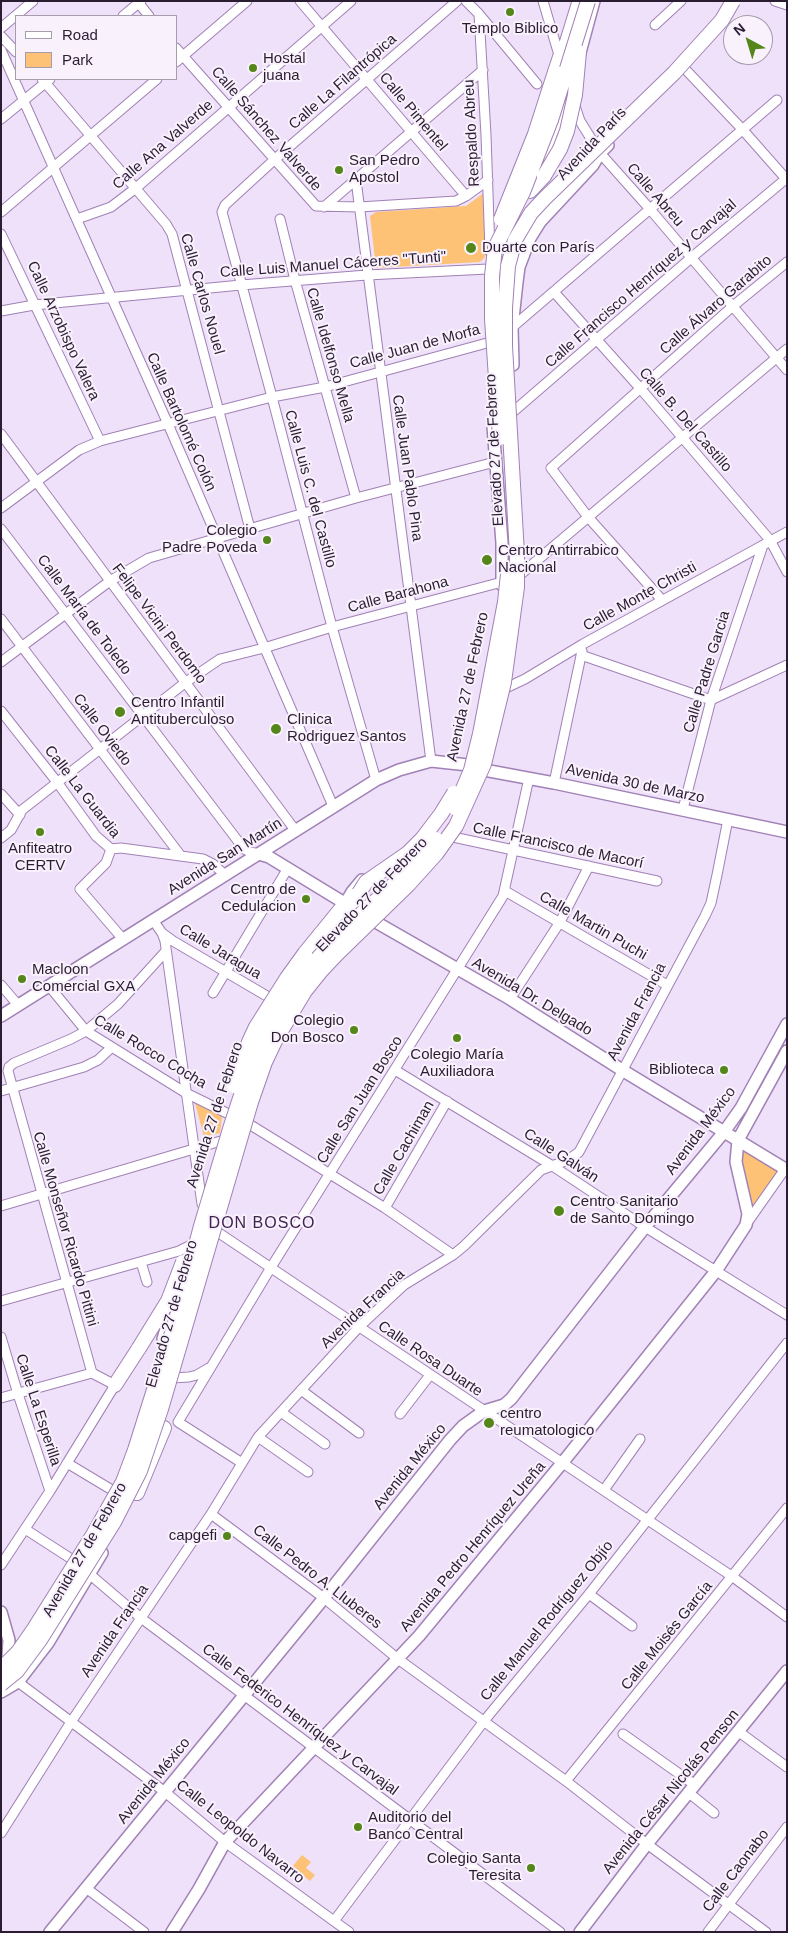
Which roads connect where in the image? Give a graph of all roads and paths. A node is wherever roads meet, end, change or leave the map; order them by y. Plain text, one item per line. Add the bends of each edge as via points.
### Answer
1 (33, 1) edge
2 (247, 1) edge
3 (300, 1) edge
4 (351, 1) edge
5 (457, 1) edge
6 (466, 1) edge
7 (543, 1) edge
8 (577, 1) edge
9 (588, 1) edge
10 (594, 1) edge
11 (681, 1) edge
12 (733, 1) edge
13 (737, 1) edge
14 (775, 1) edge
15 (139, 2) edge
16 (787, 5) edge
17 (479, 14) junction
18 (16, 15) edge
19 (124, 15) edge
20 (148, 15) edge
21 (15, 16) edge
22 (655, 25) dead end
23 (582, 26) junction
24 (322, 27) junction
25 (1, 28) edge
26 (1, 36) edge
27 (1, 50) edge
28 (15, 51) edge
29 (560, 57) junction
30 (180, 59) edge
31 (483, 70) junction
32 (686, 70) junction
33 (367, 79) junction
34 (46, 80) edge
35 (156, 80) edge
36 (537, 84) dead end
37 (570, 90) junction
38 (777, 100) dead end
39 (23, 101) junction
40 (228, 108) junction
41 (1, 119) edge
42 (742, 129) junction
43 (412, 132) junction
44 (91, 137) junction
45 (594, 157) junction
46 (274, 160) junction
47 (53, 169) junction
48 (786, 179) edge
49 (356, 180) junction
50 (488, 180) junction
51 (136, 188) junction
52 (530, 191) junction
53 (466, 196) junction
54 (225, 205) joint
55 (324, 207) junction
56 (359, 207) junction
57 (649, 208) junction
58 (1, 212) edge
59 (77, 219) junction
60 (280, 219) dead end
61 (1, 234) edge
62 (493, 250) junction
63 (691, 258) junction
64 (787, 262) edge
65 (488, 269) junction
66 (367, 275) junction
67 (295, 280) junction
68 (241, 285) junction
69 (188, 290) junction
70 (554, 292) junction
71 (112, 299) junction
72 (34, 305) junction
73 (733, 306) junction
74 (1, 311) edge
75 (512, 328) junction
76 (598, 340) junction
77 (487, 343) junction
78 (505, 346) junction
79 (787, 349) edge
80 (777, 358) junction
81 (787, 370) edge
82 (380, 371) junction
83 (325, 386) junction
84 (640, 388) junction
85 (272, 397) junction
86 (220, 410) junction
87 (514, 411) junction
88 (168, 424) junction
89 (1, 434) edge
90 (681, 437) junction
91 (100, 441) junction
92 (495, 462) junction
93 (37, 481) junction
94 (396, 488) junction
95 (356, 498) junction
96 (1, 508) edge
97 (302, 514) junction
98 (588, 518) junction
99 (1, 529) edge
100 (250, 529) junction
101 (787, 532) edge
102 (216, 538) junction
103 (766, 543) junction
104 (787, 572) edge
105 (521, 574) junction
106 (110, 581) junction
107 (502, 582) junction
108 (662, 600) junction
109 (412, 606) junction
110 (66, 613) junction
111 (1, 619) edge
112 (332, 627) junction
113 (583, 644) junction
114 (22, 647) junction
115 (264, 648) junction
116 (581, 655) junction
117 (1, 662) edge
118 (787, 665) edge
119 (186, 682) junction
120 (508, 686) junction
121 (710, 700) junction
122 (1, 711) edge
123 (143, 715) junction
124 (99, 749) junction
125 (431, 761) junction
126 (475, 769) junction
127 (529, 778) junction
128 (376, 780) junction
129 (57, 782) junction
130 (554, 783) junction
131 (1, 794) edge
132 (334, 806) junction
133 (683, 809) junction
134 (20, 815) junction
135 (728, 819) junction
136 (440, 824) junction
137 (295, 830) junction
138 (787, 832) edge
139 (453, 837) junction
140 (1, 838) edge
141 (111, 848) junction
142 (514, 849) junction
143 (259, 854) junction
144 (181, 856) junction
145 (589, 866) junction
146 (288, 868) junction
147 (225, 875) junction
148 (657, 881) dead end
149 (505, 891) junction
150 (351, 908) junction
151 (153, 920) junction
152 (376, 922) junction
153 (560, 922) junction
154 (162, 933) junction
155 (122, 938) junction
156 (166, 951) junction
157 (458, 969) junction
158 (226, 972) junction
159 (667, 984) junction
160 (1, 985) edge
161 (49, 986) junction
162 (213, 993) dead end
163 (510, 999) junction
164 (278, 1003) junction
165 (18, 1005) junction
166 (1, 1016) edge
167 (787, 1024) edge
168 (86, 1031) junction
169 (112, 1047) junction
170 (787, 1051) edge
171 (395, 1070) junction
172 (622, 1070) junction
173 (11, 1088) junction
174 (1, 1091) edge
175 (186, 1093) junction
176 (447, 1101) junction
177 (230, 1114) junction
178 (250, 1130) junction
179 (724, 1132) junction
180 (225, 1135) junction
181 (738, 1140) junction
182 (195, 1150) junction
183 (551, 1165) junction
184 (786, 1170) edge
185 (330, 1175) junction
186 (41, 1195) junction
187 (202, 1204) junction
188 (1, 1206) edge
189 (386, 1208) junction
190 (746, 1225) junction
191 (201, 1226) junction
192 (645, 1227) junction
193 (217, 1228) junction
194 (185, 1248) junction
195 (453, 1256) junction
196 (141, 1262) junction
197 (184, 1265) junction
198 (270, 1269) junction
199 (201, 1270) junction
200 (716, 1271) junction
201 (147, 1282) dead end
202 (66, 1283) junction
203 (1, 1301) edge
204 (787, 1315) edge
205 (359, 1327) junction
206 (1, 1337) edge
207 (787, 1343) edge
208 (212, 1365) junction
209 (92, 1373) junction
210 (430, 1375) junction
211 (172, 1378) junction
212 (114, 1385) junction
213 (301, 1390) junction
214 (18, 1394) junction
215 (1, 1398) edge
216 (484, 1411) junction
217 (281, 1412) junction
218 (400, 1414) dead end
219 (359, 1433) dead end
220 (258, 1437) junction
221 (640, 1439) dead end
222 (325, 1444) dead end
223 (563, 1462) junction
224 (67, 1463) junction
225 (242, 1463) junction
226 (308, 1472) dead end
227 (112, 1490) junction
228 (604, 1490) junction
229 (50, 1491) junction
230 (137, 1493) junction
231 (787, 1508) edge
232 (211, 1514) junction
233 (648, 1519) junction
234 (25, 1529) junction
235 (73, 1560) junction
236 (1, 1564) edge
237 (90, 1574) junction
238 (733, 1576) junction
239 (589, 1594) junction
240 (324, 1598) junction
241 (1, 1612) edge
242 (787, 1617) edge
243 (140, 1618) junction
244 (632, 1626) dead end
245 (3, 1659) edge
246 (398, 1659) junction
247 (787, 1671) edge
248 (1, 1674) edge
249 (18, 1682) junction
250 (1, 1684) edge
251 (1, 1691) edge
252 (245, 1695) junction
253 (484, 1721) junction
254 (72, 1722) junction
255 (739, 1732) junction
256 (623, 1734) dead end
257 (314, 1749) junction
258 (787, 1767) edge
259 (566, 1781) junction
260 (692, 1789) junction
261 (165, 1792) junction
262 (714, 1814) dead end
263 (410, 1821) junction
264 (787, 1827) edge
265 (1, 1833) edge
266 (225, 1842) junction
267 (647, 1844) junction
268 (86, 1888) junction
269 (729, 1904) junction
270 (334, 1921) junction
271 (50, 1932) edge
272 (144, 1932) edge
273 (172, 1932) edge
274 (349, 1932) edge
275 (560, 1932) edge
276 (580, 1932) edge
277 (708, 1932) edge
278 (766, 1932) edge

1 - 18 street
2 - 30 street
3 - 24 street, Calle Pimentel
4 - 24 street, Calle Ana Valverde
5 - 33 street, Calle La Filantrópica
6 - 17 street
7 - 29 street, Calle Abreu
8 - 29 street
9 - 23 highway, Elevado 27 de Febrero, bridge
10 - 37 main road, Avenida 27 de Febrero
11 - 22 street
12 - 78 highway, Elevado 27 de Febrero, bridge via 706,39 544,199 520,228 508,266
13 - 32 main road, Avenida París via 724,26
14 - 16 street
15 - 19 street
15 - 20 street
17 - 31 street, Respaldo Abreu
17 - 36 street
21 - 25 street
23 - 52 highway, bridge via 577,81 566,131 560,149 544,176
23 - 62 highway, Elevado 27 de Febrero, bridge via 523,192
24 - 33 street, Calle Pimentel
24 - 40 street, Calle Ana Valverde
26 - 28 street
27 - 39 street, Calle Bartolomé Colón
29 - 37 street, Calle Abreu
29 - 62 highway, bridge via 535,134 500,220
30 - 40 street, Calle Sánchez Valverde
31 - 43 street
31 - 50 street, Respaldo Abreu
32 - 42 street
32 - 45 main road, Avenida París
33 - 43 street, Calle Pimentel
33 - 46 street, Calle La Filantrópica
34 - 39 street
34 - 44 street, Calle Carlos Nouel
35 - 44 street
37 - 45 street, Calle Abreu
37 - 52 main road, Avenida 27 de Febrero via 553,146
38 - 42 street, Calle Juan de Morfa
39 - 41 street
39 - 47 street, Calle Bartolomé Colón
40 - 46 street, Calle Sánchez Valverde
40 - 51 street, Calle Ana Valverde
42 - 48 street
42 - 57 street, Calle Juan de Morfa
43 - 49 street
43 - 53 street, Calle Pimentel
44 - 47 street
44 - 51 street, Calle Carlos Nouel
45 - 57 street, Calle Abreu
45 - 75 main road, Avenida París via 593,165 540,222 530,238 519,267
45 - 78 highway, bridge via 548,200 520,239 511,265 510,316
46 - 54 street, Calle La Filantrópica
46 - 55 street, Calle Sánchez Valverde via 312,203
47 - 58 street
47 - 59 street, Calle Bartolomé Colón
48 - 63 street, Calle Francisco Henríquez y Carvajal
49 - 55 street
49 - 56 street, Calle Juan Pablo Pina
50 - 53 street, Calle Sánchez Valverde
50 - 62 street, Respaldo Abreu
51 - 59 street, Calle Ana Valverde via 111,208
51 - 69 street, Calle Carlos Nouel via 169,228
52 - 62 main road, Avenida 27 de Febrero via 505,221
53 - 56 street, Calle Sánchez Valverde via 456,201
54 - 68 street, Calle Luis C. del Castillo via 222,212
55 - 56 street, Calle Sánchez Valverde
56 - 66 street, Calle Juan Pablo Pina
57 - 63 street, Calle Abreu
57 - 70 street, Calle Juan de Morfa
59 - 71 street, Calle Bartolomé Colón
60 - 67 street, Calle Idelfonso Mella
61 - 72 street, Calle Arzobispo Valera
62 - 65 main road, Avenida 27 de Febrero
62 - 126 highway, Elevado 27 de Febrero, bridge via 492,319 509,576
63 - 73 street, Calle Abreu
63 - 76 street, Calle Francisco Henríquez y Carvajal
64 - 73 street, Calle Álvaro Garabito
65 - 66 street, Calle Luis Manuel Cáceres "Tunti"
65 - 77 main road, Avenida 27 de Febrero
66 - 67 street, Calle Luis Manuel Cáceres "Tunti"
66 - 82 street, Calle Juan Pablo Pina
67 - 68 street, Calle Luis Manuel Cáceres "Tunti"
67 - 83 street, Calle Idelfonso Mella
68 - 69 street, Calle Luis Manuel Cáceres "Tunti"
68 - 85 street, Calle Luis C. del Castillo
69 - 71 street, Calle Luis Manuel Cáceres "Tunti"
69 - 86 street, Calle Carlos Nouel
70 - 75 street, Calle Juan de Morfa
70 - 76 street, Calle B. Del Castillo
71 - 72 street, Calle Luis Manuel Cáceres "Tunti"
71 - 88 street, Calle Bartolomé Colón
72 - 74 street, Calle Luis Manuel Cáceres "Tunti"
72 - 91 street, Calle Arzobispo Valera
73 - 80 street, Calle Abreu
73 - 84 street, Calle Álvaro Garabito
75 - 77 street, Calle Juan de Morfa
75 - 87 main road, Avenida 27 de Febrero
76 - 84 street, Calle B. Del Castillo
76 - 87 street, Calle Francisco Henríquez y Carvajal
77 - 82 street, Calle Juan de Morfa
77 - 92 main road, Avenida 27 de Febrero
78 - 199 highway, Elevado 27 de Febrero, bridge via 517,588 504,682 484,764 456,826 436,854 337,954 305,991 287,1019 257,1083
79 - 80 street, Calle Barahona
80 - 81 street, Calle Abreu
80 - 90 street, Calle Barahona
82 - 83 street, Calle Juan de Morfa
82 - 94 street, Calle Juan Pablo Pina
83 - 85 street, Calle Juan de Morfa
83 - 95 street, Calle Idelfonso Mella
84 - 90 street, Calle B. Del Castillo
84 - 98 street, Calle Álvaro Garabito via 550,468
85 - 86 street, Calle Juan de Morfa
85 - 97 street, Calle Luis C. del Castillo
86 - 88 street, Calle Juan de Morfa
86 - 100 street, Calle Carlos Nouel
87 - 105 main road, Avenida 27 de Febrero
88 - 91 street, Calle Juan de Morfa
88 - 102 street, Calle Bartolomé Colón
89 - 93 street, Felipe Vicini Perdomo
90 - 98 street, Calle Barahona
90 - 103 street, Calle B. Del Castillo
91 - 93 street, Calle Juan de Morfa via 79,450
92 - 94 street
92 - 107 main road, Avenida 27 de Febrero
93 - 96 street, Calle Juan de Morfa
93 - 106 street, Felipe Vicini Perdomo
94 - 95 street
94 - 109 street, Calle Juan Pablo Pina
95 - 97 street
97 - 100 street
97 - 112 street, Calle Luis C. del Castillo
98 - 105 street, Calle Barahona
98 - 108 street
99 - 110 street, Calle María de Toledo
100 - 102 street
101 - 103 street, Calle Monte Christi
102 - 106 street via 149,558
102 - 115 street, Calle Bartolomé Colón
103 - 104 street, Calle B. Del Castillo
103 - 108 street, Calle Monte Christi
103 - 121 street, Calle Padre Garcia
105 - 107 street, Calle Barahona
105 - 120 main road, Avenida 27 de Febrero
106 - 110 street
106 - 119 street, Felipe Vicini Perdomo
107 - 109 street, Calle Barahona
107 - 126 main road, Avenida 27 de Febrero
108 - 113 street, Calle Monte Christi
109 - 112 street, Calle Barahona
109 - 125 street, Calle Juan Pablo Pina
110 - 114 street
110 - 123 street, Calle María de Toledo
111 - 114 street, Calle Oviedo
112 - 115 street, Calle Barahona
112 - 128 street, Calle Luis C. del Castillo
113 - 116 street
113 - 120 street, Calle Monte Christi
114 - 117 street
114 - 124 street, Calle Oviedo
115 - 119 street, Calle Barahona via 220,659
115 - 132 street, Calle Bartolomé Colón
116 - 121 street
116 - 130 street
118 - 121 street
119 - 123 street, Calle Barahona
119 - 137 street, Felipe Vicini Perdomo
120 - 126 main road, Avenida 27 de Febrero
121 - 133 street, Calle Padre Garcia
122 - 129 street, Calle La Guardia
123 - 124 street, Calle Barahona
123 - 143 street, Calle María de Toledo via 244,849
124 - 129 street, Calle Barahona
124 - 144 street, Calle Oviedo
125 - 126 main road, Avenida San Martín
125 - 128 main road, Avenida San Martín
126 - 127 main road, Avenida 30 de Marzo
126 - 136 main road, Avenida 27 de Febrero
126 - 139 main road, Avenida 27 de Febrero via 471,804
126 - 150 highway, bridge via 462,779 442,814 422,839 408,853 366,882
126 - 180 highway, Elevado 27 de Febrero, bridge via 435,840 402,877 349,924 297,983 258,1049
127 - 130 main road, Avenida 30 de Marzo
127 - 142 street, Calle San Juan Bosco
128 - 132 main road, Avenida San Martín
129 - 134 street, Calle Barahona
129 - 141 street, Calle La Guardia via 96,836
130 - 133 main road, Avenida 30 de Marzo
131 - 134 street
132 - 137 main road, Avenida San Martín
133 - 135 main road, Avenida 30 de Marzo
134 - 140 street, Calle Barahona via 11,830
135 - 138 main road, Avenida 30 de Marzo
135 - 159 street, Avenida Francia via 711,903
136 - 150 main road, Avenida 27 de Febrero via 406,865
136 - 150 main road via 359,882 352,892
137 - 143 main road, Avenida San Martín
139 - 142 street, Calle Francisco de Macorí
139 - 152 main road, Avenida 27 de Febrero via 436,860
141 - 144 street
141 - 155 street, Calle La Guardia via 106,863 80,889
142 - 145 street, Calle Francisco de Macorí
142 - 149 street, Calle San Juan Bosco
143 - 146 main road, Avenida Dr. Delgado
143 - 147 main road, Avenida San Martín
144 - 147 street via 213,864
145 - 148 street, Calle Francisco de Macorí
145 - 153 street
146 - 150 main road, Avenida Dr. Delgado
146 - 158 street
147 - 151 main road, Avenida San Martín
149 - 153 street, Calle Martin Puchi
149 - 157 street, Calle San Juan Bosco
150 - 152 main road, Avenida Dr. Delgado
150 - 164 main road, Avenida 27 de Febrero
150 - 180 highway, bridge via 305,953 256,1027 230,1102
151 - 154 street, Calle Jaragua
151 - 155 main road, Avenida San Martín
152 - 157 main road, Avenida Dr. Delgado
152 - 178 main road, Avenida 27 de Febrero via 320,977 298,1011 261,1081
153 - 159 street, Calle Martin Puchi
153 - 163 street
154 - 156 street
154 - 158 street, Calle Jaragua
155 - 161 main road, Avenida San Martín
156 - 168 street via 118,1004
156 - 175 street
157 - 163 main road, Avenida Dr. Delgado
157 - 171 street, Calle San Juan Bosco
158 - 162 street
158 - 164 street, Calle Jaragua
159 - 172 street, Avenida Francia
160 - 165 street
161 - 165 main road, Avenida San Martín
161 - 168 street, Calle Rocco Cocha
163 - 172 main road, Avenida Dr. Delgado
164 - 177 main road, Avenida 27 de Febrero via 253,1045
165 - 166 main road, Avenida San Martín
167 - 179 main road, Avenida México via 741,1108
168 - 169 street, Calle Rocco Cocha
168 - 173 street, Calle Monseñor Ricardo Pittini via 14,1063 8,1071
169 - 173 street via 98,1060 84,1066
169 - 175 street, Calle Rocco Cocha
170 - 181 main road, Avenida México
171 - 176 street, Calle Galván
171 - 185 street, Calle San Juan Bosco
172 - 179 main road, Avenida Dr. Delgado
172 - 183 street, Avenida Francia via 579,1152 568,1160
173 - 174 street
173 - 186 street, Calle Monseñor Ricardo Pittini
175 - 177 street, Calle Rocco Cocha
175 - 182 street
176 - 183 street, Calle Galván
176 - 189 street, Calle Cachiman
177 - 178 street, Calle Rocco Cocha
177 - 180 main road, Avenida 27 de Febrero
178 - 180 street
178 - 185 street, Calle Rocco Cocha
178 - 193 main road, Avenida 27 de Febrero
179 - 181 main road, Avenida Dr. Delgado
179 - 192 main road, Avenida México
180 - 182 street
180 - 187 main road, Avenida 27 de Febrero
180 - 191 highway, Elevado 27 de Febrero, bridge
181 - 184 main road, Avenida Dr. Delgado
181 - 190 main road, Avenida México via 736,1162 747,1205
182 - 186 street
182 - 187 street
183 - 192 street, Calle Galván
183 - 195 street, Avenida Francia via 541,1170
184 - 190 street, Avenida Pedro Henríquez Ureña
185 - 189 street, Calle Rocco Cocha
185 - 198 street, Calle San Juan Bosco
186 - 188 street
186 - 202 street, Calle Monseñor Ricardo Pittini
187 - 193 street, Calle Rosa Duarte
187 - 194 main road, Avenida 27 de Febrero
189 - 195 street, Calle Rocco Cocha
190 - 200 main road, Avenida Pedro Henríquez Ureña
191 - 212 highway, bridge via 192,1238 168,1302
191 - 245 highway, Elevado 27 de Febrero, bridge via 176,1320 123,1482 34,1629 18,1652
192 - 200 street, Calle Galván
192 - 216 main road, Avenida México via 511,1399
193 - 194 street
193 - 198 street, Calle Rosa Duarte
193 - 211 main road, Avenida 27 de Febrero
194 - 196 street
194 - 197 main road, Avenida 27 de Febrero
195 - 205 street, Avenida Francia via 404,1285
196 - 201 street
196 - 202 street
197 - 212 street via 118,1373
197 - 227 main road, Avenida 27 de Febrero via 147,1400
198 - 205 street, Calle Rosa Duarte
198 - 208 street, Calle San Juan Bosco
199 - 230 highway, bridge via 187,1343 164,1428
199 - 250 highway, Elevado 27 de Febrero, bridge via 162,1409 132,1489 40,1640 16,1671
200 - 204 street, Calle Galván
200 - 223 main road, Avenida Pedro Henríquez Ureña
202 - 203 street
202 - 209 street, Calle Monseñor Ricardo Pittini
205 - 210 street, Calle Rosa Duarte
205 - 213 street, Avenida Francia
206 - 214 street, Calle La Esperilla
207 - 233 street, Calle Manuel Rodríguez Objío
208 - 211 street via 189,1378
208 - 225 street, Calle San Juan Bosco via 178,1422
209 - 212 street
209 - 214 street
210 - 216 street, Calle Rosa Duarte
210 - 218 street
211 - 230 main road, Avenida 27 de Febrero
212 - 224 street
213 - 217 street, Avenida Francia
213 - 219 street
214 - 215 street
214 - 229 street, Calle La Esperilla
216 - 223 street, Calle Rosa Duarte
216 - 240 main road, Avenida México via 450,1440
217 - 220 street, Avenida Francia
217 - 222 street
220 - 225 street, Avenida Francia
220 - 226 street
221 - 228 street
223 - 228 street, Calle Rosa Duarte
223 - 246 main road, Avenida Pedro Henríquez Ureña
224 - 227 street
224 - 229 street
225 - 232 street, Avenida Francia
227 - 235 main road, Avenida 27 de Febrero
228 - 233 street, Calle Rosa Duarte
229 - 234 street
230 - 237 main road, Avenida 27 de Febrero
231 - 238 street, Calle Moisés García
232 - 240 street, Calle Pedro A. Lluberes
232 - 243 street, Avenida Francia
233 - 238 street, Calle Rosa Duarte
233 - 239 street, Calle Manuel Rodríguez Objío
234 - 235 street, Calle Federico Henríquez y Carvajal
234 - 236 street
235 - 237 street, Calle Federico Henríquez y Carvajal
235 - 245 main road, Avenida 27 de Febrero
237 - 243 street, Calle Federico Henríquez y Carvajal
237 - 249 main road, Avenida 27 de Febrero via 48,1644
238 - 242 street, Calle Rosa Duarte
238 - 259 street, Calle Moisés García
239 - 244 street
239 - 253 street, Calle Manuel Rodríguez Objío
240 - 246 street, Calle Pedro A. Lluberes
240 - 252 main road, Avenida México
241 - 245 main road via 9,1640
243 - 252 street, Calle Federico Henríquez y Carvajal
243 - 254 street, Avenida Francia
245 - 249 main road
246 - 253 street, Calle Pedro A. Lluberes
246 - 257 main road, Avenida Pedro Henríquez Ureña
247 - 255 main road, Avenida César Nicolás Penson
248 - 251 main road via 7,1680
249 - 251 main road, Avenida 27 de Febrero
249 - 254 street, Calle Leopoldo Navarro
252 - 257 street, Calle Federico Henríquez y Carvajal
252 - 261 main road, Avenida México
253 - 259 street, Calle Pedro A. Lluberes
253 - 263 street, Calle Manuel Rodríguez Objío
254 - 261 street, Calle Leopoldo Navarro
254 - 265 street, Avenida Francia
255 - 258 street
255 - 260 main road, Avenida César Nicolás Penson
256 - 260 street
257 - 263 street, Calle Federico Henríquez y Carvajal
257 - 266 main road, Avenida Pedro Henríquez Ureña
259 - 267 street, Calle Pedro A. Lluberes
260 - 262 street
260 - 267 main road, Avenida César Nicolás Penson
261 - 266 street, Calle Leopoldo Navarro
261 - 268 main road, Avenida México
263 - 270 street, Calle Manuel Rodríguez Objío
263 - 275 street, Calle Federico Henríquez y Carvajal
264 - 269 street, Calle Caonabo
266 - 270 street, Calle Leopoldo Navarro
266 - 273 main road, Avenida Pedro Henríquez Ureña
267 - 269 street, Calle Pedro A. Lluberes
267 - 276 main road, Avenida César Nicolás Penson
268 - 271 main road, Avenida México
268 - 272 street
269 - 277 street, Calle Caonabo
269 - 278 street, Calle Pedro A. Lluberes
270 - 274 street, Calle Leopoldo Navarro

